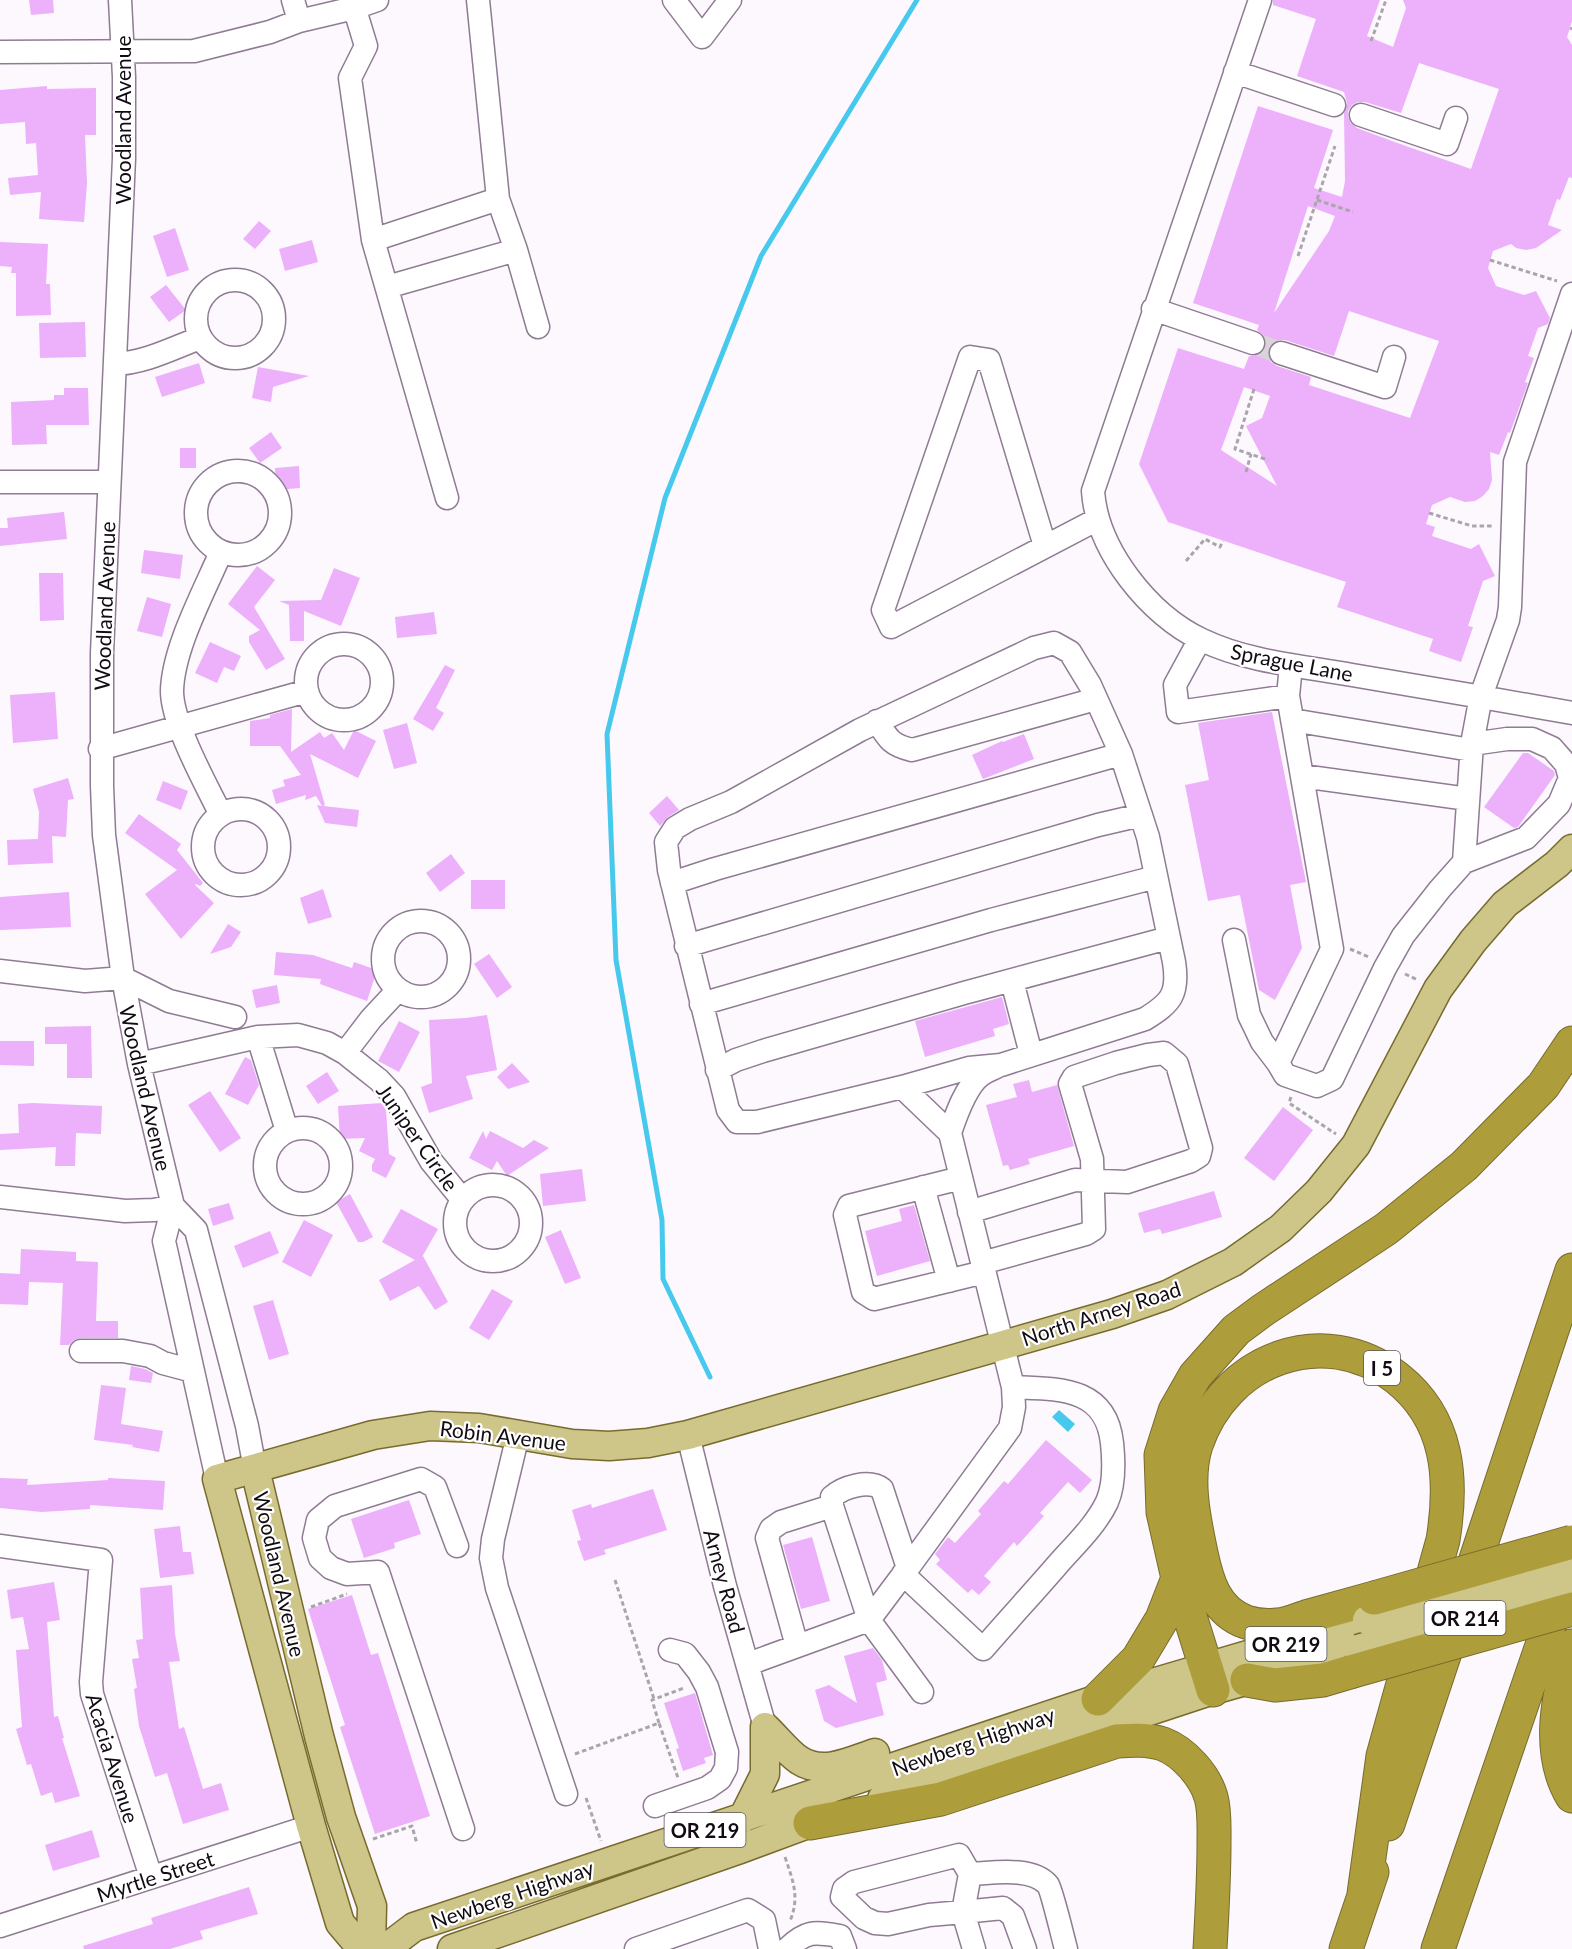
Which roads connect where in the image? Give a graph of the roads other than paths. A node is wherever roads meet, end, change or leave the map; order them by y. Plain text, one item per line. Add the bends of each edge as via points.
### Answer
1 (120, 0) edge
2 (377, 0) edge
3 (478, 0) edge
4 (674, 0) edge
5 (730, 0) edge
6 (1260, 0) edge
7 (353, 4) edge
8 (296, 10) edge
9 (0, 52) edge
10 (123, 52) junction
11 (1235, 72) junction
12 (1334, 105) dead end
13 (1361, 115) dead end
14 (1456, 118) dead end
15 (498, 199) junction
16 (373, 240) junction
17 (516, 250) junction
18 (387, 287) junction
19 (1568, 287) edge
20 (1154, 309) junction
21 (538, 327) dead end
22 (200, 338) dead end
23 (1253, 343) tunnel mouth
24 (1281, 352) tunnel mouth
25 (1394, 357) dead end
26 (115, 364) junction
27 (0, 482) edge
28 (109, 482) junction
29 (447, 498) dead end
30 (1098, 519) junction
31 (1045, 546) junction
32 (220, 552) dead end
33 (1200, 639) junction
34 (1291, 665) junction
35 (307, 691) dead end
36 (1288, 696) junction
37 (1481, 696) junction
38 (1096, 699) junction
39 (1572, 713) edge
40 (1292, 720) junction
41 (877, 722) junction
42 (179, 726) junction
43 (1472, 747) junction
44 (100, 749) junction
45 (1121, 754) junction
46 (1302, 776) junction
47 (1468, 799) junction
48 (221, 815) dead end
49 (1140, 815) junction
50 (1572, 849) edge
51 (1464, 862) junction
52 (1156, 877) junction
53 (672, 883) junction
54 (1168, 938) junction
55 (1234, 940) dead end
56 (686, 946) junction
57 (0, 971) edge
58 (123, 978) junction
59 (1012, 981) junction
60 (398, 990) dead end
61 (701, 1004) junction
62 (235, 1017) dead end
63 (258, 1037) junction
64 (1572, 1043) edge
65 (345, 1053) junction
66 (1031, 1054) junction
67 (1278, 1063) junction
68 (139, 1064) junction
69 (1001, 1065) junction
70 (717, 1070) junction
71 (902, 1087) junction
72 (287, 1131) dead end
73 (950, 1133) junction
74 (961, 1178) junction
75 (1092, 1181) junction
76 (923, 1187) junction
77 (0, 1197) edge
78 (462, 1199) dead end
79 (173, 1206) junction
80 (969, 1212) junction
81 (983, 1268) junction
82 (1572, 1270) edge
83 (949, 1281) junction
84 (1001, 1346) junction
85 (81, 1351) dead end
86 (193, 1371) junction
87 (1013, 1387) junction
88 (518, 1435) junction
89 (688, 1435) junction
90 (255, 1468) junction
91 (217, 1479) junction
92 (832, 1506) junction
93 (1572, 1542) edge
94 (0, 1546) edge
95 (457, 1546) dead end
96 (1572, 1557) edge
97 (1572, 1562) edge
98 (905, 1571) junction
99 (1178, 1578) junction
100 (1572, 1587) edge
101 (1371, 1609) junction
102 (1572, 1609) edge
103 (869, 1620) junction
104 (797, 1646) junction
105 (1572, 1646) edge
106 (670, 1650) dead end
107 (1354, 1660) junction
108 (748, 1664) junction
109 (1209, 1678) junction
110 (1247, 1680) joint
111 (922, 1692) dead end
112 (1098, 1699) junction
113 (1031, 1722) junction
114 (765, 1727) junction
115 (576, 1796) road end
116 (1572, 1796) edge
117 (655, 1806) dead end
118 (743, 1818) junction
119 (810, 1823) junction
120 (310, 1826) junction
121 (463, 1829) dead end
122 (970, 1874) junction
123 (150, 1877) junction
124 (1364, 1894) junction
125 (963, 1912) junction
126 (0, 1926) edge
127 (787, 1939) edge
128 (362, 1949) edge
129 (371, 1949) edge
130 (385, 1949) edge
131 (452, 1949) edge
132 (636, 1949) edge
133 (770, 1949) edge
134 (845, 1949) edge
135 (974, 1949) edge
136 (1025, 1949) edge
137 (1066, 1949) edge
138 (1210, 1949) edge
139 (1346, 1949) edge
140 (1438, 1949) edge

1 - 10 street, Woodland Avenue
2 - 7 street
3 - 15 street
4 - 5 street via 702,37
6 - 11 street
7 - 8 street
7 - 16 street via 366,46 350,78
8 - 10 street via 270,32 194,51
9 - 10 street
10 - 26 street, Woodland Avenue via 124,158
11 - 12 street
11 - 20 street
13 - 14 street via 1447,144
15 - 16 street
15 - 17 street
16 - 18 street
17 - 18 street
17 - 21 street
18 - 29 street
19 - 37 street via 1515,462 1508,620
20 - 23 street
20 - 30 street, Sprague Lane via 1093,491
22 - 26 street via 138,361
24 - 25 street via 1385,387
26 - 28 street, Woodland Avenue
27 - 28 street
28 - 44 street, Woodland Avenue
30 - 31 street
30 - 33 street, Sprague Lane via 1130,579 1177,626
31 - 31 street via 891,627 883,610 970,357 989,360
32 - 42 street via 183,641 175,671 172,693
33 - 34 street, Sprague Lane via 1224,649
33 - 36 street via 1175,686 1178,712
34 - 36 street
34 - 37 street, Sprague Lane
35 - 42 street
36 - 40 street
37 - 39 street, Sprague Lane
37 - 43 street
38 - 41 street via 912,750 898,747
38 - 41 street via 1070,652 1054,643 1034,648
38 - 45 street
40 - 43 street
40 - 46 street
41 - 53 street via 675,828 666,842
42 - 44 street
42 - 48 street
43 - 47 street
43 - 51 street via 1507,739 1532,739 1552,748 1566,764 1569,778 1559,804 1526,838
44 - 58 street, Woodland Avenue via 104,835
45 - 49 street
45 - 53 street
46 - 47 street
46 - 67 street via 1332,949
47 - 51 street
49 - 52 street
49 - 56 street
50 - 84 main road, North Arney Road via 1505,904 1466,950 1438,989 1356,1145 1319,1191 1281,1228 1233,1262 1167,1295
51 - 67 street via 1402,936 1332,1079 1317,1086 1285,1075
52 - 54 street
52 - 61 street
53 - 56 street
54 - 59 street
54 - 66 street via 1177,980 1174,993 1157,1011 1121,1027
55 - 67 street via 1250,1015 1262,1042
56 - 61 street
57 - 58 street via 85,981
58 - 62 street via 169,1001
58 - 68 street, Woodland Avenue
59 - 66 street
59 - 70 street via 763,1051
60 - 65 street
61 - 70 street
63 - 65 street, Juniper Circle via 298,1035
63 - 68 street, Juniper Circle
63 - 72 street
64 - 99 highway via 1543,1086 1464,1166 1386,1229 1236,1330 1195,1376 1175,1411 1161,1455 1163,1512
65 - 78 street, Juniper Circle via 394,1096 431,1161
66 - 69 street
68 - 79 street, Woodland Avenue
69 - 71 street via 969,1068
69 - 73 street via 975,1081
70 - 71 street via 728,1110 737,1122 757,1122
71 - 73 street
73 - 74 street
74 - 76 street
74 - 80 street
75 - 75 street via 1126,1182 1199,1156 1201,1148 1177,1064 1164,1053 1074,1077 1070,1084 1092,1159
75 - 80 street via 1075,1180
75 - 81 street via 1094,1229
76 - 83 street
76 - 83 street via 849,1206 845,1215 863,1292 874,1299
77 - 79 street via 125,1211
79 - 86 street, Woodland Avenue via 164,1241
79 - 90 street, Woodland Avenue via 196,1230
80 - 81 street
81 - 83 street
81 - 84 street
82 - 124 highway, I 5
84 - 87 street
84 - 89 main road, North Arney Road
85 - 86 street via 150,1356
86 - 91 street, Woodland Avenue
87 - 98 street via 1011,1428
87 - 98 street via 1057,1389 1081,1395 1099,1409 1110,1430 1114,1468 1108,1500 1093,1526 983,1649
88 - 89 main road, Robin Avenue via 609,1446
88 - 90 main road, Robin Avenue via 456,1426 408,1428
88 - 115 street via 491,1558 497,1588
89 - 108 street, Arney Road via 724,1586
90 - 91 main road, Robin Avenue
90 - 129 main road, Woodland Avenue via 319,1736 372,1906
91 - 120 main road, Woodland Avenue
92 - 98 street via 832,1497 838,1491 869,1483 882,1488
92 - 103 street
92 - 104 street via 782,1522 771,1529 767,1538
93 - 101 highway, I 5, bridge
94 - 123 street, Acacia Avenue via 101,1560 92,1694
95 - 121 street via 435,1487 421,1479 335,1506 318,1520 314,1538 320,1558 331,1568 347,1575 380,1577
96 - 140 highway
97 - 101 main road, Newberg Highway / OR 214, bridge
98 - 103 street
99 - 109 highway
99 - 112 highway via 1162,1619 1138,1659
100 - 107 main road, OR 214, bridge
101 - 109 main road, Newberg Highway / OR 219
101 - 124 highway, I 5 via 1278,1625 1258,1624 1232,1614 1208,1582 1192,1498 1196,1447 1221,1397 1265,1363 1308,1352 1369,1360 1407,1386 1424,1407 1445,1457 1448,1506 1443,1540 1383,1756
102 - 107 highway, bridge
103 - 104 street
103 - 111 street
104 - 108 street
105 - 116 highway via 1562,1680 1557,1741 1561,1768
106 - 117 street via 686,1654 707,1687 727,1752 726,1768 720,1779 707,1788
107 - 110 highway via 1323,1680 1275,1685
108 - 114 street, Arney Road
109 - 110 main road, Newberg Highway / OR 219
109 - 112 main road, Newberg Highway / OR 219
109 - 119 main road, Newberg Highway / OR 219 via 1027,1750
112 - 113 main road, Newberg Highway / OR 219
113 - 114 main road via 918,1740 838,1766 819,1768 799,1760
113 - 118 main road, Newberg Highway / OR 219
114 - 118 main road via 765,1774
118 - 130 main road, Newberg Highway / OR 219 via 414,1927
119 - 131 main road, Newberg Highway / OR 219
119 - 138 highway via 941,1799 1118,1741 1136,1739 1162,1744 1195,1769 1211,1798 1214,1881
120 - 123 street, Myrtle Street
120 - 128 main road, Woodland Avenue via 340,1923
122 - 125 street
122 - 125 street via 959,1855 854,1882 844,1889 842,1897 875,1923
122 - 137 street via 1033,1874 1048,1886
123 - 126 street, Myrtle Street
124 - 139 highway, I 5
125 - 135 street
125 - 136 street via 1003,1908 1013,1916
127 - 134 street via 816,1932 840,1936
132 - 133 street via 748,1910 764,1920

